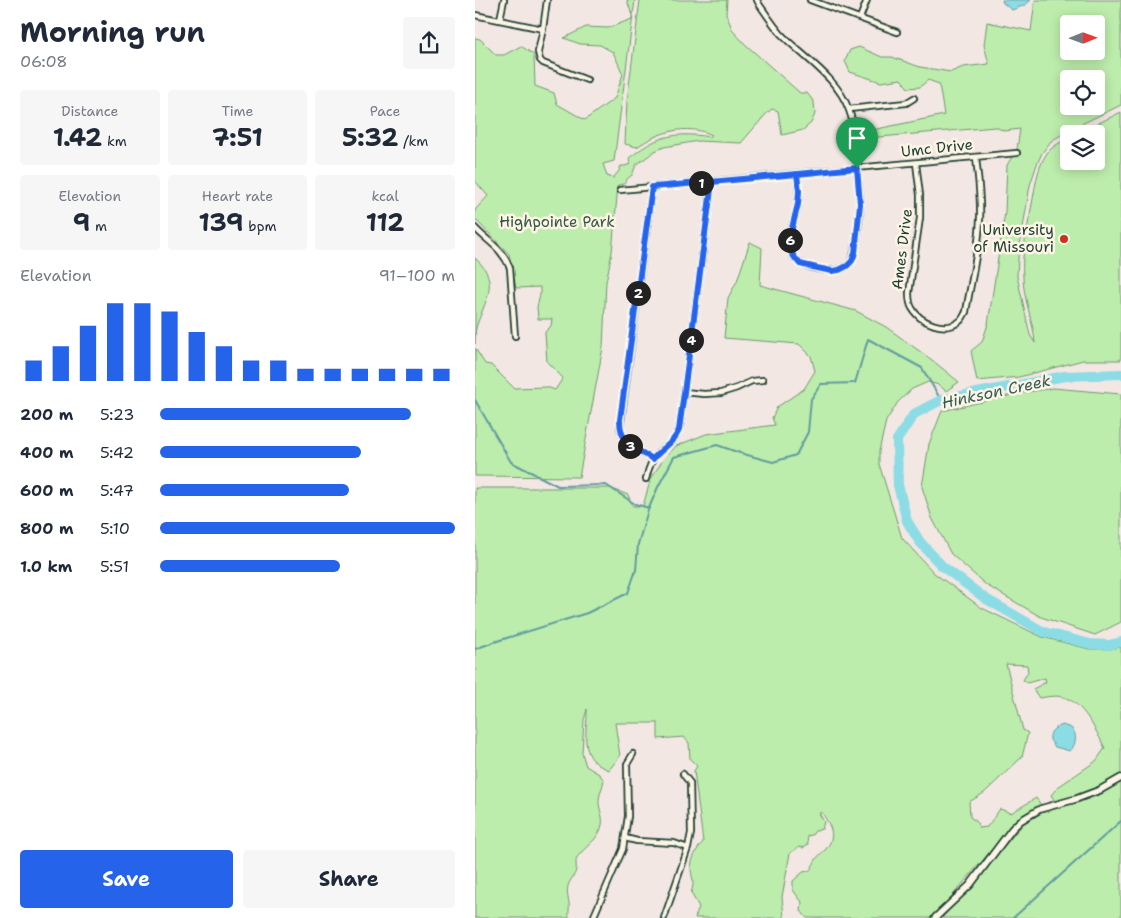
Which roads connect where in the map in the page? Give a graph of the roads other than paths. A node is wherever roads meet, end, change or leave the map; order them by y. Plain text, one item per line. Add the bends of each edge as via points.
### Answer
1 (503, 0) edge
2 (547, 0) edge
3 (757, 0) edge
4 (810, 0) edge
5 (867, 0) edge
6 (475, 15) edge
7 (860, 18) junction
8 (500, 19) junction
9 (543, 29) junction
10 (897, 32) dead end
11 (587, 80) dead end
12 (914, 98) dead end
13 (849, 109) junction
14 (1017, 153) dead end
15 (976, 157) junction
16 (916, 163) junction
17 (857, 168) junction
18 (797, 174) junction
19 (712, 182) junction
20 (652, 187) junction
21 (620, 190) dead end
22 (475, 228) edge
23 (515, 336) dead end
24 (763, 380) dead end
25 (684, 392) junction
26 (653, 459) junction
27 (646, 479) dead end
28 (633, 754) dead end
29 (683, 774) dead end
30 (1121, 778) edge
31 (625, 838) junction
32 (688, 848) junction
33 (593, 918) edge
34 (664, 918) edge
35 (935, 918) edge

1 - 8 street
2 - 9 street
3 - 13 street via 781,34 832,82
4 - 7 street
5 - 7 street
6 - 8 street
7 - 10 street
8 - 9 street
9 - 11 street via 538,52 540,60
12 - 13 street via 905,103
13 - 17 street
14 - 15 street, Umc Drive
15 - 16 street, Umc Drive
15 - 16 street, Ames Drive via 979,238 966,312 954,325 943,327 920,317 909,301 920,218
16 - 17 street, Umc Drive
17 - 18 street, Umc Drive
17 - 18 street via 860,204 855,253 847,266 832,271 800,264 791,252 790,236 798,204
18 - 19 street, Umc Drive
19 - 20 street, Umc Drive
19 - 25 street
20 - 21 street, Umc Drive
20 - 26 street via 620,428 625,441
22 - 23 street via 501,252 510,268
24 - 25 street via 721,393
25 - 26 street via 676,437
26 - 27 street
28 - 31 street via 627,764
29 - 32 street via 690,783 691,834
30 - 35 street via 1100,790 1040,809 1020,821 970,884
31 - 32 street via 674,843
31 - 33 street
32 - 34 street

